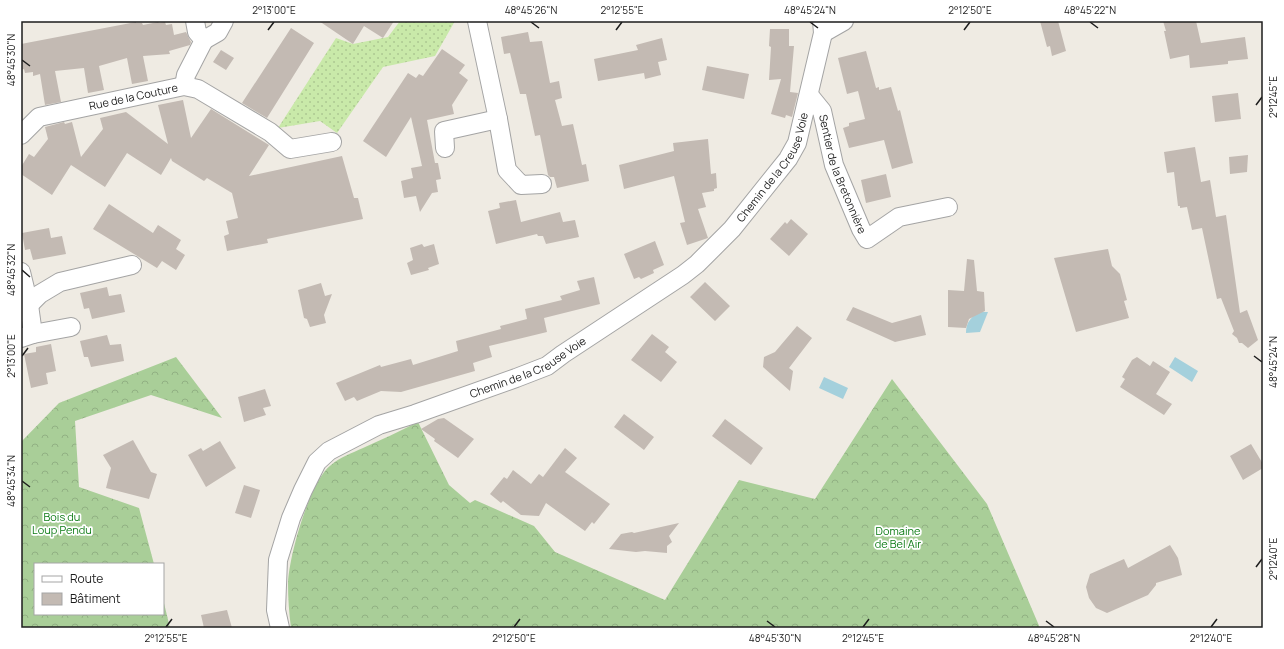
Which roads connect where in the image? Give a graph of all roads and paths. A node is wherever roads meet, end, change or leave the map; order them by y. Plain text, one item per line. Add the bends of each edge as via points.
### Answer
1 (195, 21) edge
2 (224, 21) edge
3 (477, 21) edge
4 (844, 21) edge
5 (823, 27) edge
6 (204, 40) junction
7 (184, 86) junction
8 (809, 95) junction
9 (498, 119) junction
10 (21, 135) edge
11 (332, 142) dead end
12 (445, 148) dead end
13 (542, 184) dead end
14 (948, 208) dead end
15 (132, 265) dead end
16 (21, 272) edge
17 (29, 305) junction
18 (71, 327) dead end
19 (27, 336) edge
20 (280, 628) edge

1 - 6 street via 197,32
2 - 6 street via 218,32
3 - 9 street
4 - 5 street
5 - 8 street, Chemin de la Creuse Voie
6 - 7 street via 186,75
7 - 10 street, Rue de la Couture via 39,117
7 - 11 street, Rue de la Couture via 198,89 270,132 290,149
8 - 14 street, Sentier de la Bretonnière via 822,111 834,164 861,229 868,239 899,217
8 - 20 street, Chemin de la Creuse Voie via 798,142 788,159 732,229 683,275 547,366 379,425 329,451 317,462 291,518 278,560 276,610
9 - 12 street via 444,131
9 - 13 street via 506,170 521,185
15 - 17 street via 60,282 40,294
16 - 17 street
17 - 19 street
18 - 19 street

